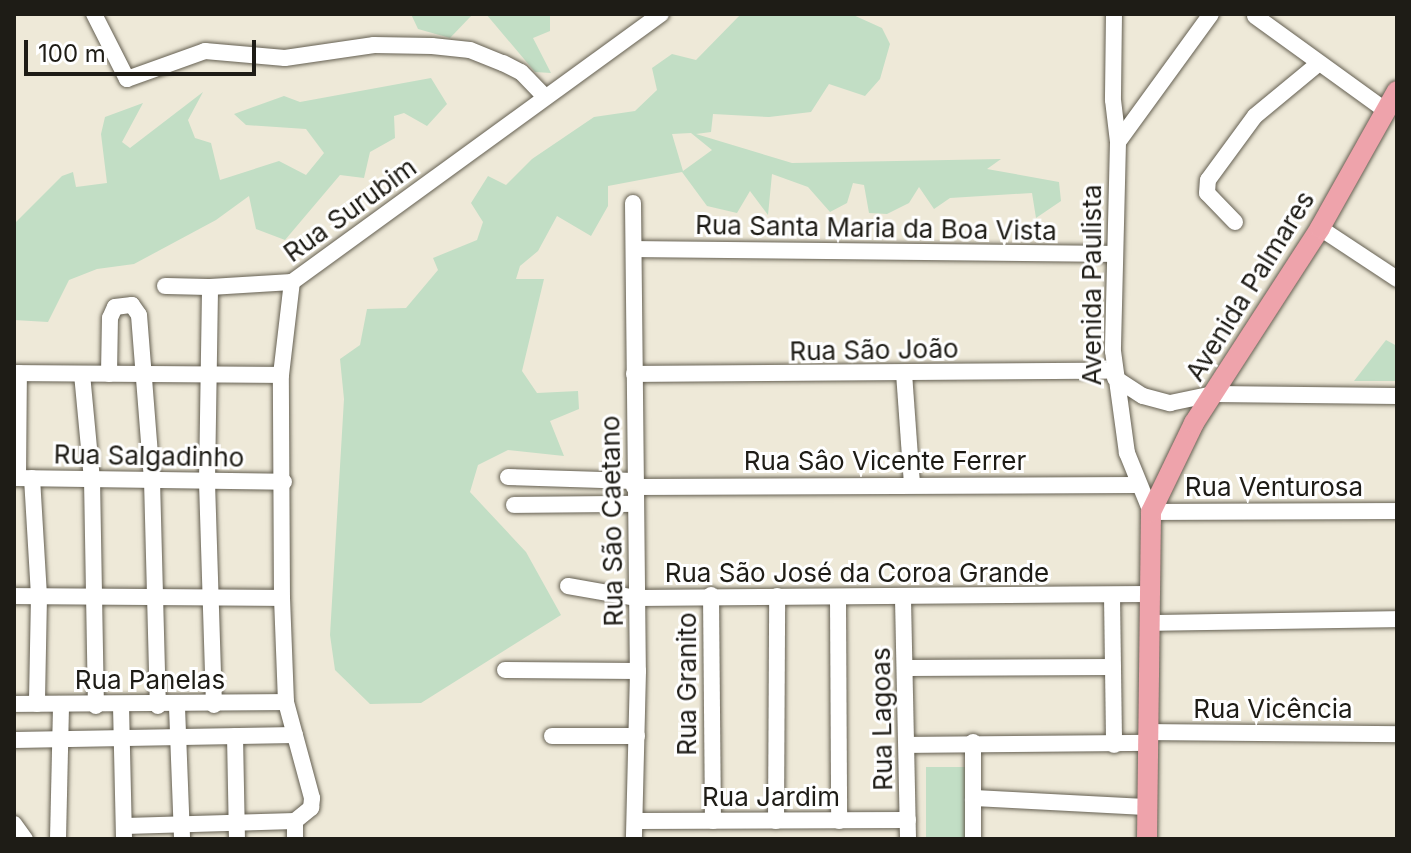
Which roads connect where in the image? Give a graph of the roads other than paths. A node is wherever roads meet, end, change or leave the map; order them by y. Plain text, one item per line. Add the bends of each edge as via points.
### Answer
1 (94, 14) edge
2 (661, 14) edge
3 (1114, 14) edge
4 (1211, 14) edge
5 (1255, 16) edge
6 (1319, 63) junction
7 (1397, 91) edge
8 (545, 97) junction
9 (1385, 110) junction
10 (1118, 142) junction
11 (633, 203) dead end
12 (1235, 222) dead end
13 (1320, 228) junction
14 (637, 249) junction
15 (1113, 254) junction
16 (1397, 279) edge
17 (292, 282) junction
18 (165, 286) dead end
19 (210, 287) junction
20 (17, 373) edge
21 (904, 373) junction
22 (82, 374) junction
23 (109, 374) junction
24 (634, 374) junction
25 (1115, 374) junction
26 (281, 375) junction
27 (145, 376) junction
28 (208, 377) junction
29 (1213, 394) junction
30 (1397, 396) edge
31 (508, 477) dead end
32 (21, 478) edge
33 (92, 479) junction
34 (152, 480) junction
35 (207, 481) junction
36 (284, 482) junction
37 (912, 484) junction
38 (1136, 485) junction
39 (635, 490) junction
40 (514, 505) dead end
41 (1397, 511) edge
42 (1151, 512) junction
43 (568, 586) dead end
44 (95, 594) junction
45 (1148, 594) junction
46 (711, 595) junction
47 (14, 596) edge
48 (39, 596) junction
49 (154, 596) junction
50 (777, 596) junction
51 (1112, 596) junction
52 (212, 597) junction
53 (282, 598) junction
54 (637, 598) junction
55 (838, 599) junction
56 (903, 599) junction
57 (1397, 619) edge
58 (1149, 623) junction
59 (1113, 667) junction
60 (907, 668) junction
61 (505, 670) dead end
62 (638, 671) junction
63 (286, 702) junction
64 (14, 704) edge
65 (37, 704) junction
66 (61, 704) junction
67 (214, 705) junction
68 (96, 706) junction
69 (121, 706) junction
70 (158, 706) junction
71 (177, 707) junction
72 (1397, 734) edge
73 (180, 735) junction
74 (295, 735) junction
75 (235, 736) junction
76 (552, 736) dead end
77 (637, 736) junction
78 (122, 738) junction
79 (1149, 738) junction
80 (61, 739) junction
81 (14, 740) edge
82 (973, 742) junction
83 (907, 745) junction
84 (1114, 745) junction
85 (973, 798) junction
86 (1147, 807) junction
87 (908, 820) junction
88 (295, 821) junction
89 (635, 821) junction
90 (713, 821) junction
91 (776, 821) junction
92 (839, 821) junction
93 (14, 824) edge
94 (183, 831) edge
95 (237, 831) edge
96 (124, 832) edge
97 (25, 839) edge
98 (58, 839) edge
99 (295, 839) edge
100 (634, 839) edge
101 (908, 839) edge
102 (973, 839) edge
103 (1147, 839) edge

1 - 8 street via 127,79 205,51 285,58 374,45 432,46 470,50 503,63 521,72
2 - 8 street, Rua Surubim
3 - 10 street, Avenida Paulista
4 - 10 street
5 - 6 street
6 - 9 street
6 - 12 street via 1255,116 1208,180 1207,193
7 - 9 main road, Avenida Palmares
8 - 17 street, Rua Surubim
9 - 13 main road, Avenida Palmares
10 - 15 street, Avenida Paulista
11 - 14 street, Rua São Caetano
13 - 16 street
13 - 29 main road, Avenida Palmares
14 - 15 street, Rua Santa Maria da Boa Vista
14 - 24 street, Rua São Caetano
15 - 25 street, Avenida Paulista
17 - 19 street
17 - 26 street, Rua Surubim
18 - 19 street
19 - 28 street
20 - 22 street
20 - 32 street
21 - 24 street, Rua São João
21 - 25 street, Rua São João
21 - 37 street
22 - 23 street
22 - 33 street
23 - 27 street
23 - 27 street via 110,318 115,307 129,304 139,315
24 - 39 street, Rua São Caetano
25 - 29 street via 1143,396 1170,403
25 - 38 street, Avenida Paulista
26 - 28 street
26 - 36 street, Rua Surubim
27 - 28 street
27 - 34 street
28 - 35 street
29 - 30 street
29 - 42 main road, Avenida Palmares
31 - 39 street
32 - 33 street, Rua Salgadinho
32 - 48 street
33 - 34 street, Rua Salgadinho
33 - 44 street
34 - 35 street, Rua Salgadinho
34 - 49 street
35 - 36 street, Rua Salgadinho
35 - 52 street
36 - 53 street, Rua Surubim
37 - 38 street, Rua Sâo Vicente Ferrer
37 - 39 street, Rua Sâo Vicente Ferrer
38 - 42 street, Avenida Paulista
39 - 40 street
39 - 54 street, Rua São Caetano
41 - 42 street, Rua Venturosa
42 - 45 main road
43 - 54 street, Rua São José da Coroa Grande
44 - 48 street
44 - 49 street
44 - 68 street
45 - 51 street, Rua São José da Coroa Grande
45 - 58 main road
46 - 50 street, Rua São José da Coroa Grande
46 - 54 street, Rua São José da Coroa Grande
46 - 90 street, Rua Granito
47 - 48 street
48 - 65 street
49 - 52 street
49 - 70 street
50 - 55 street, Rua São José da Coroa Grande
50 - 91 street
51 - 56 street, Rua São José da Coroa Grande
51 - 59 street
52 - 53 street
52 - 67 street
53 - 63 street, Rua Surubim
54 - 62 street, Rua São Caetano
55 - 56 street, Rua São José da Coroa Grande
55 - 92 street
56 - 60 street, Rua Lagoas
57 - 58 street
58 - 79 main road
59 - 60 street
59 - 84 street
60 - 83 street, Rua Lagoas
61 - 62 street
62 - 77 street, Rua São Caetano
63 - 67 street, Rua Panelas
63 - 74 street, Rua Surubim
64 - 65 street, Rua Panelas
65 - 66 street, Rua Panelas
66 - 68 street, Rua Panelas
66 - 80 street
67 - 71 street, Rua Panelas
68 - 69 street, Rua Panelas
69 - 70 street, Rua Panelas
69 - 78 street
70 - 71 street, Rua Panelas
71 - 73 street
72 - 79 street, Rua Vicência
73 - 75 street
73 - 78 street
73 - 94 street
74 - 75 street
74 - 88 street, Rua Surubim via 312,798 311,808
75 - 95 street
76 - 77 street
77 - 89 street, Rua São Caetano
78 - 80 street
78 - 96 street
79 - 84 street, Rua Vicência
79 - 86 main road
80 - 81 street
80 - 98 street
82 - 83 street, Rua Vicência
82 - 84 street, Rua Vicência
82 - 85 street
83 - 87 street, Rua Lagoas
85 - 86 street
85 - 102 street
86 - 103 main road
87 - 92 street, Rua Jardim
87 - 101 street, Rua Lagoas
88 - 95 street
88 - 99 street
89 - 90 street, Rua Jardim
89 - 100 street, Rua São Caetano
90 - 91 street, Rua Jardim
91 - 92 street, Rua Jardim
93 - 97 street
94 - 95 street
94 - 96 street

